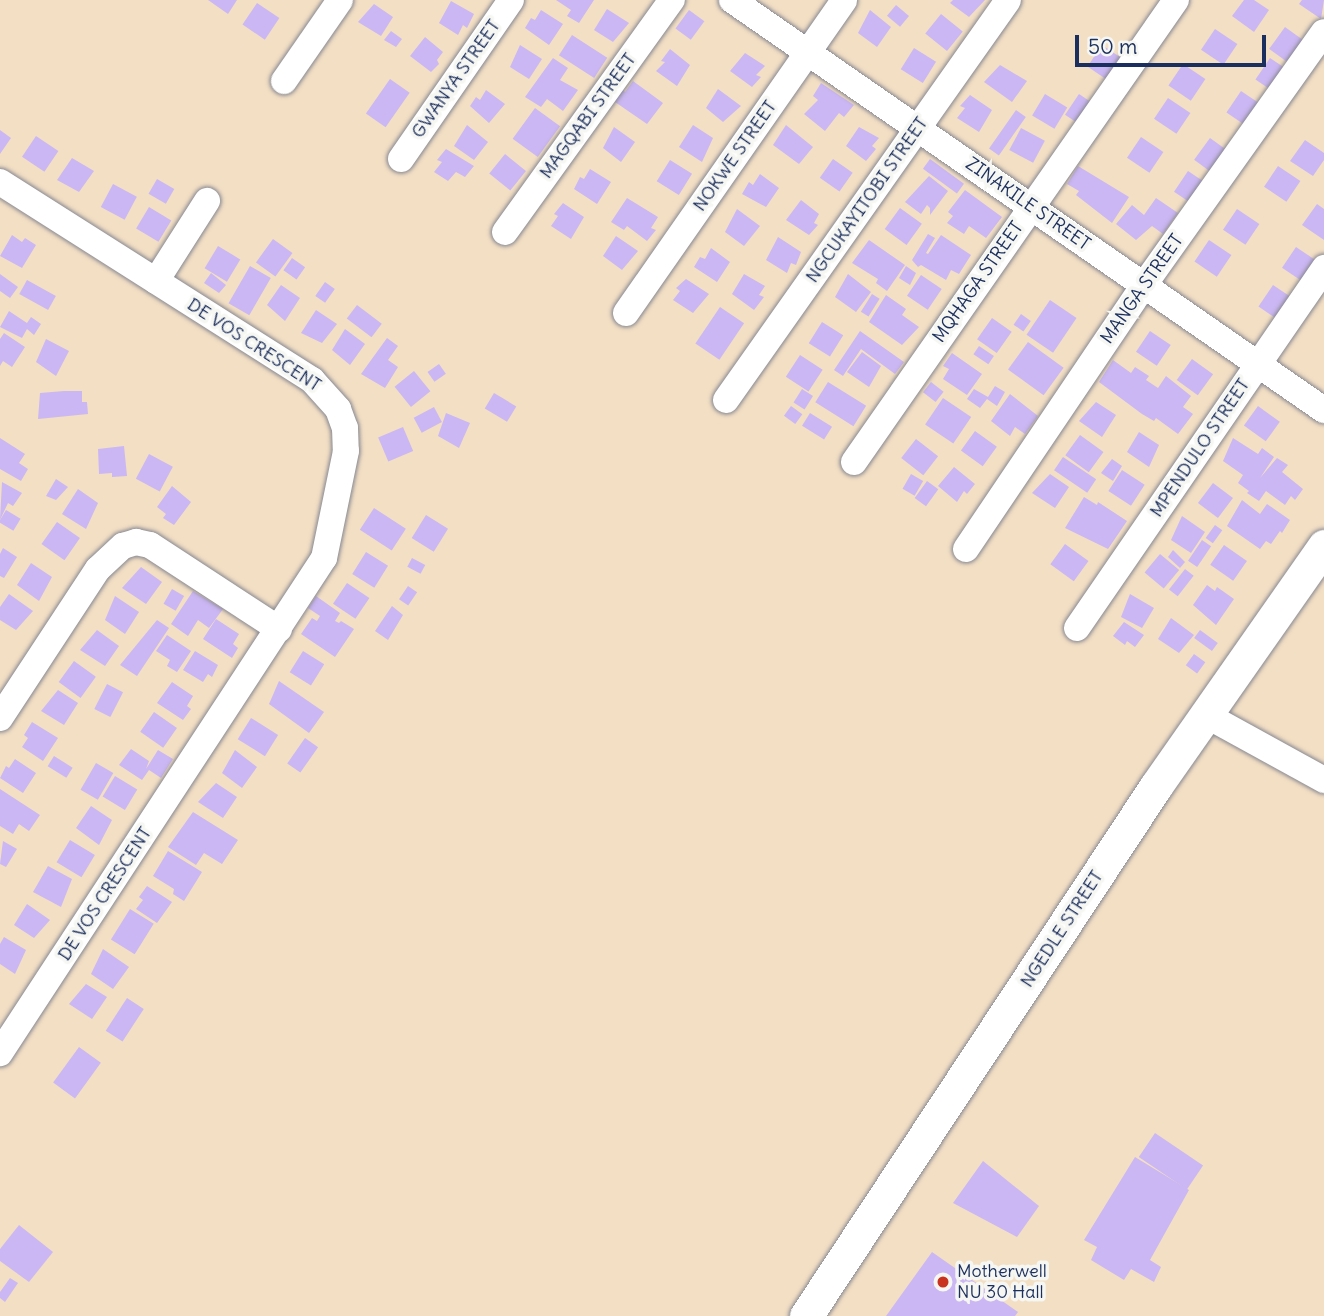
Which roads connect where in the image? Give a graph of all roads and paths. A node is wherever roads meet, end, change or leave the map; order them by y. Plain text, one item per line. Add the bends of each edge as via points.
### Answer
1 (340, 0) edge
2 (511, 0) edge
3 (672, 0) edge
4 (732, 0) edge
5 (844, 0) edge
6 (1008, 0) edge
7 (1176, 0) edge
8 (1324, 32) edge
9 (807, 52) junction
10 (284, 81) dead end
11 (919, 127) junction
12 (401, 159) dead end
13 (0, 182) edge
14 (207, 201) dead end
15 (1031, 207) junction
16 (505, 232) dead end
17 (1324, 268) edge
18 (156, 281) junction
19 (1144, 285) junction
20 (626, 313) dead end
21 (1258, 364) junction
22 (726, 400) dead end
23 (1324, 411) edge
24 (854, 462) dead end
25 (1324, 546) edge
26 (966, 549) dead end
27 (1077, 628) dead end
28 (279, 629) junction
29 (1206, 715) junction
30 (0, 719) edge
31 (1324, 780) edge
32 (0, 1053) edge
33 (806, 1316) edge

1 - 10 street
2 - 12 street, GWANYA STREET
3 - 16 street, MAGQABI STREET
4 - 9 street, ZINAKILE STREET
5 - 9 street, NOKWE STREET
6 - 11 street, NGCUKAYITOBI STREET
7 - 15 street, MQHAGA STREET
8 - 19 street, MANGA STREET
9 - 11 street, ZINAKILE STREET
9 - 20 street, NOKWE STREET
11 - 15 street, ZINAKILE STREET
11 - 22 street, NGCUKAYITOBI STREET
13 - 18 street, DE VOS CRESCENT
14 - 18 street
15 - 19 street, ZINAKILE STREET
15 - 24 street, MQHAGA STREET
17 - 21 street, MPENDULO STREET
18 - 28 street, DE VOS CRESCENT via 312,380 338,409 345,428 346,451 328,548
19 - 21 street, ZINAKILE STREET
19 - 26 street, MANGA STREET
21 - 23 street, ZINAKILE STREET
21 - 27 street, MPENDULO STREET
25 - 29 street, NGEDLE STREET
28 - 30 street via 149,545 123,546 98,569
28 - 32 street, DE VOS CRESCENT
29 - 31 street
29 - 33 street, NGEDLE STREET

